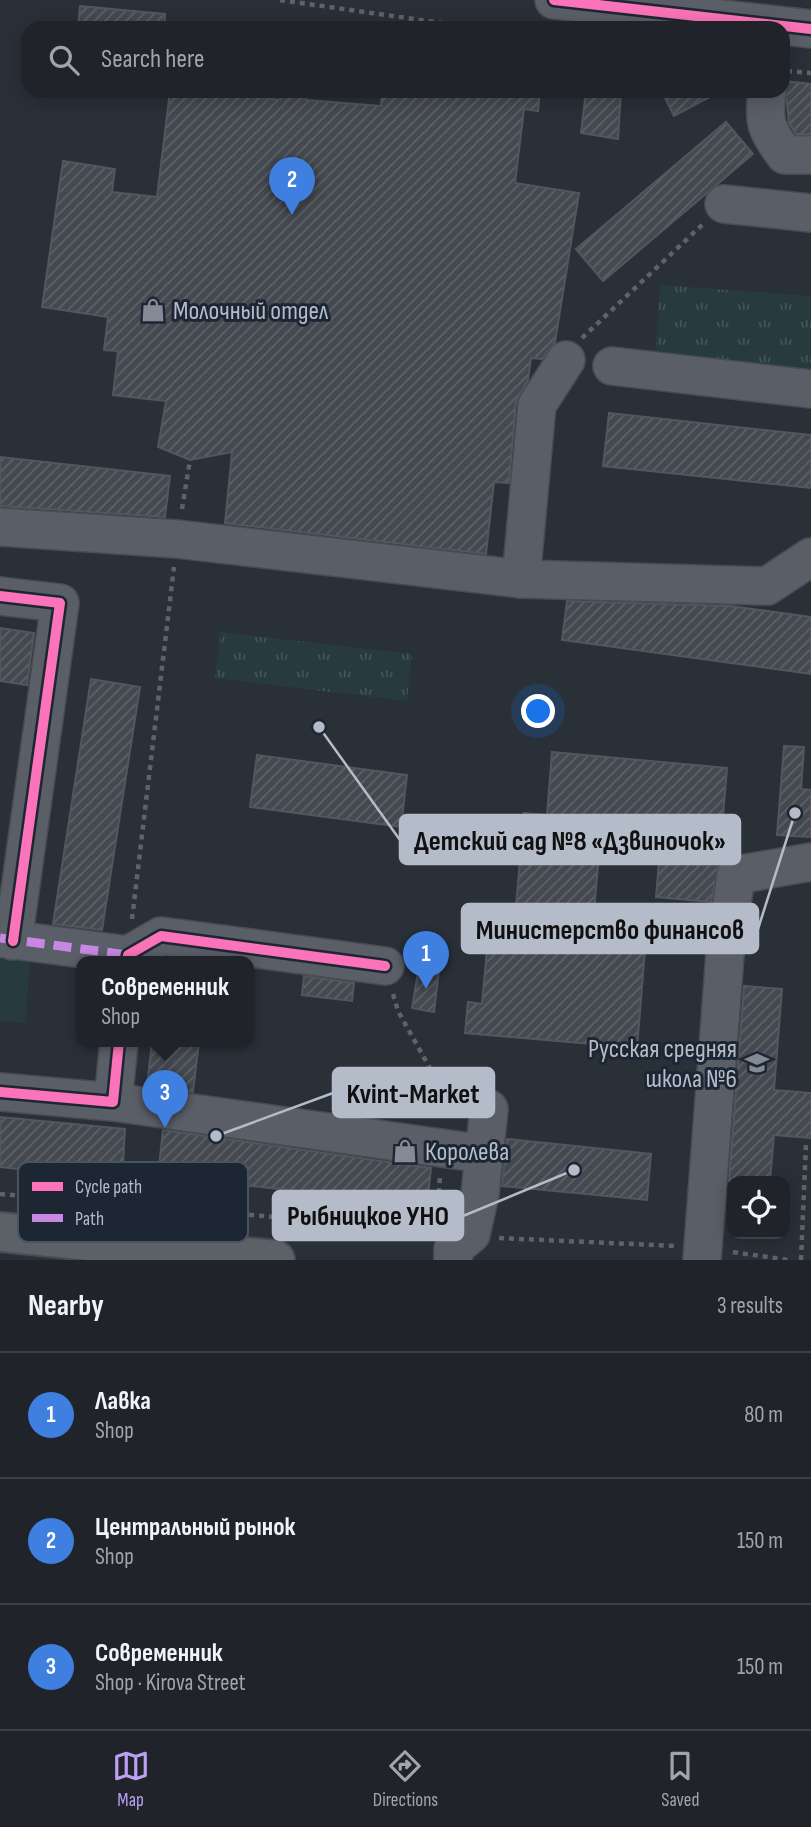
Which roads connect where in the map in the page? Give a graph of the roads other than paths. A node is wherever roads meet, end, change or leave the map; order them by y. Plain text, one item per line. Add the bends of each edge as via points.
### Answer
1 (554, 0) edge
2 (721, 21) edge
3 (790, 28) edge
4 (811, 29) edge
5 (766, 98) edge
6 (811, 155) edge
7 (724, 204) road end
8 (811, 213) edge
9 (566, 360) road end
10 (612, 366) dead end
11 (811, 389) edge
12 (0, 527) edge
13 (811, 556) edge
14 (521, 579) junction
15 (0, 596) edge
16 (811, 862) edge
17 (6, 940) edge
18 (114, 956) edge
19 (131, 956) edge
20 (385, 966) road end
21 (118, 1047) edge
22 (0, 1092) edge
23 (113, 1102) junction
24 (489, 1109) dead end
25 (484, 1154) junction
26 (0, 1232) edge
27 (18, 1234) edge
28 (98, 1242) edge
29 (462, 1247) edge
30 (703, 1254) edge
31 (275, 1260) edge

1 - 2 street
3 - 4 street
5 - 6 street via 767,130 785,155
7 - 8 street
9 - 14 street via 537,405
10 - 11 street
12 - 14 street via 177,539
13 - 14 street via 767,586
15 - 17 street via 60,603
16 - 30 street via 736,875 725,954
17 - 18 street
19 - 20 street via 161,936
21 - 23 street
22 - 23 street
23 - 25 street
24 - 25 street
25 - 29 street via 480,1194
26 - 27 main road
28 - 31 main road

